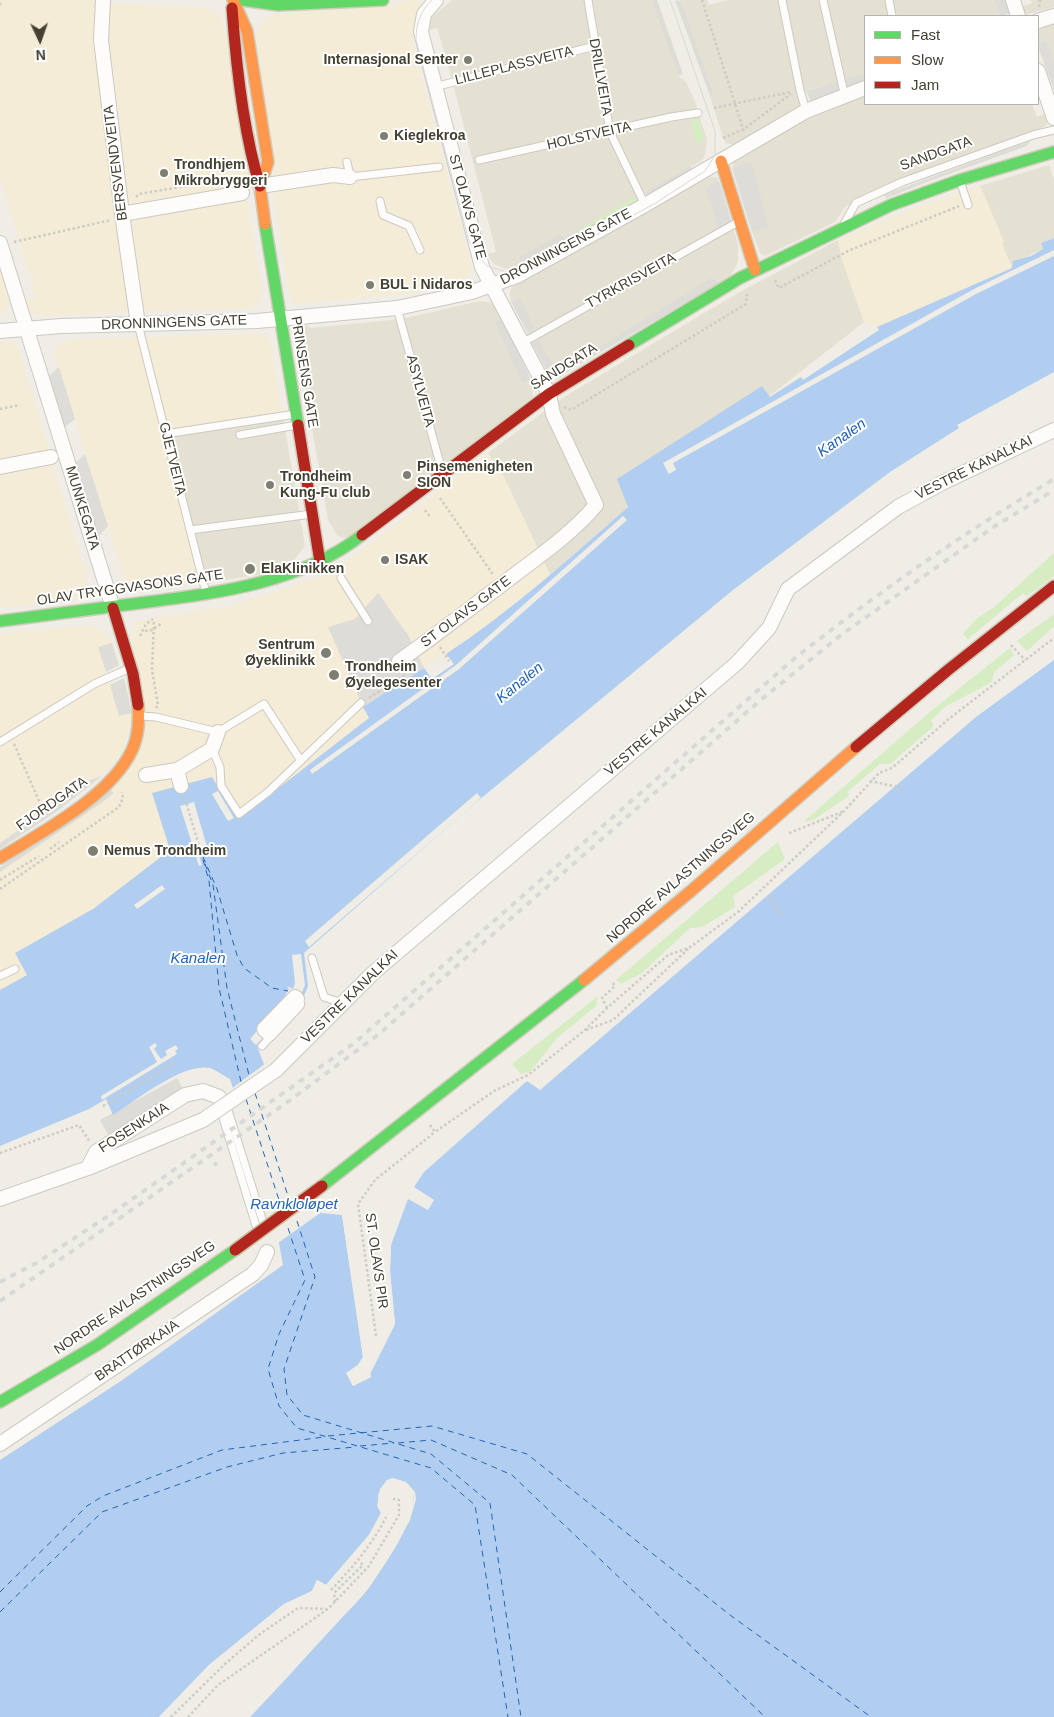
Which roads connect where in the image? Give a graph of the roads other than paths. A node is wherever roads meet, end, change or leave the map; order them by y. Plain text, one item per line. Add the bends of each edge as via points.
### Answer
1 (104, 0) edge
2 (233, 0) edge
3 (242, 0) edge
4 (383, 0) edge
5 (436, 0) edge
6 (588, 0) edge
7 (782, 0) edge
8 (823, 0) edge
9 (888, 0) edge
10 (1013, 0) edge
11 (892, 15) edge
12 (1018, 15) edge
13 (1054, 16) edge
14 (1039, 21) edge
15 (595, 46) junction
16 (1039, 74) edge
17 (434, 87) junction
18 (864, 88) edge
19 (844, 97) junction
20 (806, 111) junction
21 (698, 113) dead end
22 (1054, 118) edge
23 (1054, 130) edge
24 (610, 132) junction
25 (1054, 152) edge
26 (479, 160) dead end
27 (721, 161) junction
28 (348, 162) dead end
29 (439, 167) dead end
30 (350, 177) junction
31 (960, 180) junction
32 (260, 186) junction
33 (242, 193) dead end
34 (380, 201) dead end
35 (968, 202) road end
36 (645, 205) junction
37 (122, 214) junction
38 (740, 221) junction
39 (843, 227) junction
40 (0, 244) edge
41 (420, 250) dead end
42 (755, 270) junction
43 (492, 285) junction
44 (397, 308) junction
45 (280, 318) junction
46 (138, 324) junction
47 (26, 329) junction
48 (0, 331) edge
49 (522, 342) junction
50 (549, 394) junction
51 (297, 420) junction
52 (1054, 430) edge
53 (165, 434) junction
54 (240, 435) dead end
55 (51, 457) dead end
56 (0, 467) edge
57 (443, 474) junction
58 (312, 514) junction
59 (190, 530) junction
60 (320, 562) junction
61 (341, 578) dead end
62 (1054, 586) edge
63 (206, 594) junction
64 (113, 608) junction
65 (0, 621) edge
66 (368, 621) dead end
67 (399, 661) road end
68 (131, 668) junction
69 (361, 703) road end
70 (139, 716) junction
71 (218, 732) junction
72 (0, 742) edge
73 (212, 749) junction
74 (301, 761) junction
75 (177, 770) junction
76 (118, 772) joint
77 (146, 775) dead end
78 (181, 786) dead end
79 (0, 858) edge
80 (312, 958) dead end
81 (15, 969) dead end
82 (0, 976) edge
83 (297, 1003) junction
84 (342, 1003) junction
85 (262, 1046) dead end
86 (219, 1097) junction
87 (88, 1168) junction
88 (0, 1199) edge
89 (266, 1244) junction
90 (0, 1402) edge
91 (0, 1444) edge

1 - 37 street, BERSVENDVEITA via 101,40
2 - 32 main road, PRINSENS GATE via 247,30 268,162
3 - 4 main road via 278,5
5 - 17 street, ST OLAVS GATE via 424,14 421,32
6 - 15 lane, DRILLVEITA
7 - 20 lane
8 - 19 lane
9 - 11 lane
10 - 12 street
13 - 14 street
15 - 17 lane, LILLEPLASSVEITA
15 - 24 lane, DRILLVEITA
16 - 22 street
17 - 43 street, ST OLAVS GATE via 482,267
18 - 19 street, DRONNINGENS GATE
19 - 20 street, DRONNINGENS GATE
20 - 27 street, DRONNINGENS GATE
21 - 24 lane, HOLSTVEITA
23 - 39 lane, SANDGATA via 902,182 856,203
24 - 26 lane, HOLSTVEITA
24 - 36 lane, DRILLVEITA
25 - 31 main road, SANDGATA
27 - 36 street, DRONNINGENS GATE
27 - 38 main road
28 - 30 lane
29 - 30 lane via 376,179
30 - 32 street via 333,175
31 - 35 lane
31 - 39 main road, SANDGATA via 891,205
32 - 45 main road, PRINSENS GATE
33 - 37 street
34 - 41 lane via 384,215 409,226
36 - 43 street, DRONNINGENS GATE via 517,276
37 - 46 street, BERSVENDVEITA
38 - 42 main road
38 - 49 lane, TYRKRISVEITA
39 - 42 main road, SANDGATA
40 - 47 street, MUNKEGATA
42 - 50 main road, SANDGATA
43 - 44 street, DRONNINGENS GATE
43 - 49 street, ST OLAVS GATE
44 - 45 street, DRONNINGENS GATE
44 - 57 lane, ASYLVEITA
45 - 46 street, DRONNINGENS GATE
45 - 51 main road, PRINSENS GATE
46 - 47 street, DRONNINGENS GATE
46 - 53 lane, GJETVEITA
47 - 48 street, DRONNINGENS GATE
47 - 64 street, MUNKEGATA
49 - 50 street, ST OLAVS GATE
50 - 57 main road, SANDGATA
50 - 67 street, ST OLAVS GATE via 553,414 596,505 547,551
51 - 53 lane
51 - 54 lane
51 - 58 main road, PRINSENS GATE
52 - 84 street, VESTRE KANALKAI via 898,506 788,589 769,628 737,663 372,973
53 - 59 lane, GJETVEITA
55 - 56 street
57 - 60 main road, SANDGATA via 359,538
58 - 59 lane
58 - 60 main road, PRINSENS GATE
59 - 63 lane, GJETVEITA
60 - 63 main road, OLAV TRYGGVASONS GATE via 278,578
61 - 66 lane
62 - 90 main road, NORDRE AVLASTNINGSVEG, bridge via 980,642 892,716 632,941 322,1186 97,1345
63 - 64 main road, OLAV TRYGGVASONS GATE
64 - 65 main road, OLAV TRYGGVASONS GATE
64 - 68 main road, MUNKEGATA
68 - 70 main road, MUNKEGATA
68 - 72 lane via 94,684
69 - 74 lane
70 - 71 lane via 152,716
70 - 76 main road, MUNKEGATA via 133,749
71 - 73 street
71 - 74 lane via 264,704
73 - 74 lane via 220,767 221,786 239,814
73 - 75 street
75 - 77 street
75 - 78 street
76 - 79 main road, FJORDGATA via 37,835
80 - 84 lane via 324,997
81 - 82 lane
83 - 83 street via 264,1029 269,1034 298,1004 296,1002 269,1029 297,999
83 - 85 lane
84 - 87 street, VESTRE KANALKAI, bridge via 276,1070 203,1120
86 - 87 street, FOSENKAIA via 203,1092 185,1095 96,1152
86 - 89 lane via 220,1111 259,1235
86 - 89 lane via 226,1104
87 - 88 street, FOSENKAIA
89 - 91 street, BRATTØRKAIA via 262,1264 253,1274

